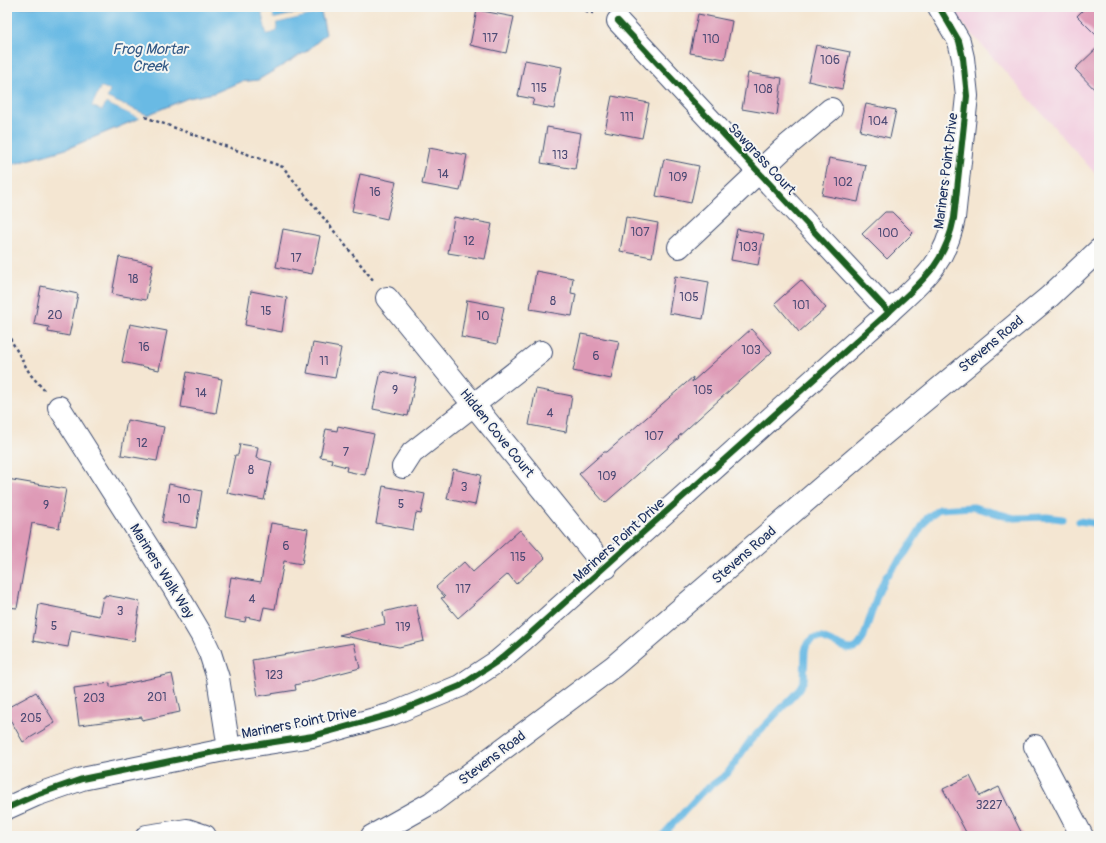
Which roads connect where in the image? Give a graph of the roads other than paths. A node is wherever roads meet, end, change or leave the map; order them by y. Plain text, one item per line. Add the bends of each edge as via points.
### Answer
1 (939, 7) edge
2 (618, 21) dead end
3 (831, 109) dead end
4 (758, 172) junction
5 (679, 247) dead end
6 (1098, 256) edge
7 (387, 298) road end
8 (889, 312) junction
9 (541, 352) dead end
10 (474, 405) junction
11 (59, 407) road end
12 (403, 467) dead end
13 (606, 568) junction
14 (1035, 746) dead end
15 (229, 749) junction
16 (7, 808) edge
17 (147, 836) edge
18 (204, 836) edge
19 (372, 836) edge
20 (1082, 836) edge

1 - 8 street, Mariners Point Drive via 959,41 967,96 954,218 942,256 929,274
2 - 4 street, Sawgrass Court
3 - 4 street
4 - 5 street
4 - 8 street, Sawgrass Court
6 - 19 street, Stevens Road via 865,450 614,666 431,803
7 - 10 street, Hidden Cove Court
8 - 13 street, Mariners Point Drive
9 - 10 street
10 - 12 street via 412,453
10 - 13 street, Hidden Cove Court
11 - 15 street, Mariners Walk Way via 202,636 218,678
13 - 15 street, Mariners Point Drive via 498,661 460,686 423,703 360,724 313,736
14 - 20 street
15 - 16 street, Mariners Point Drive via 82,779
17 - 18 street via 187,830

